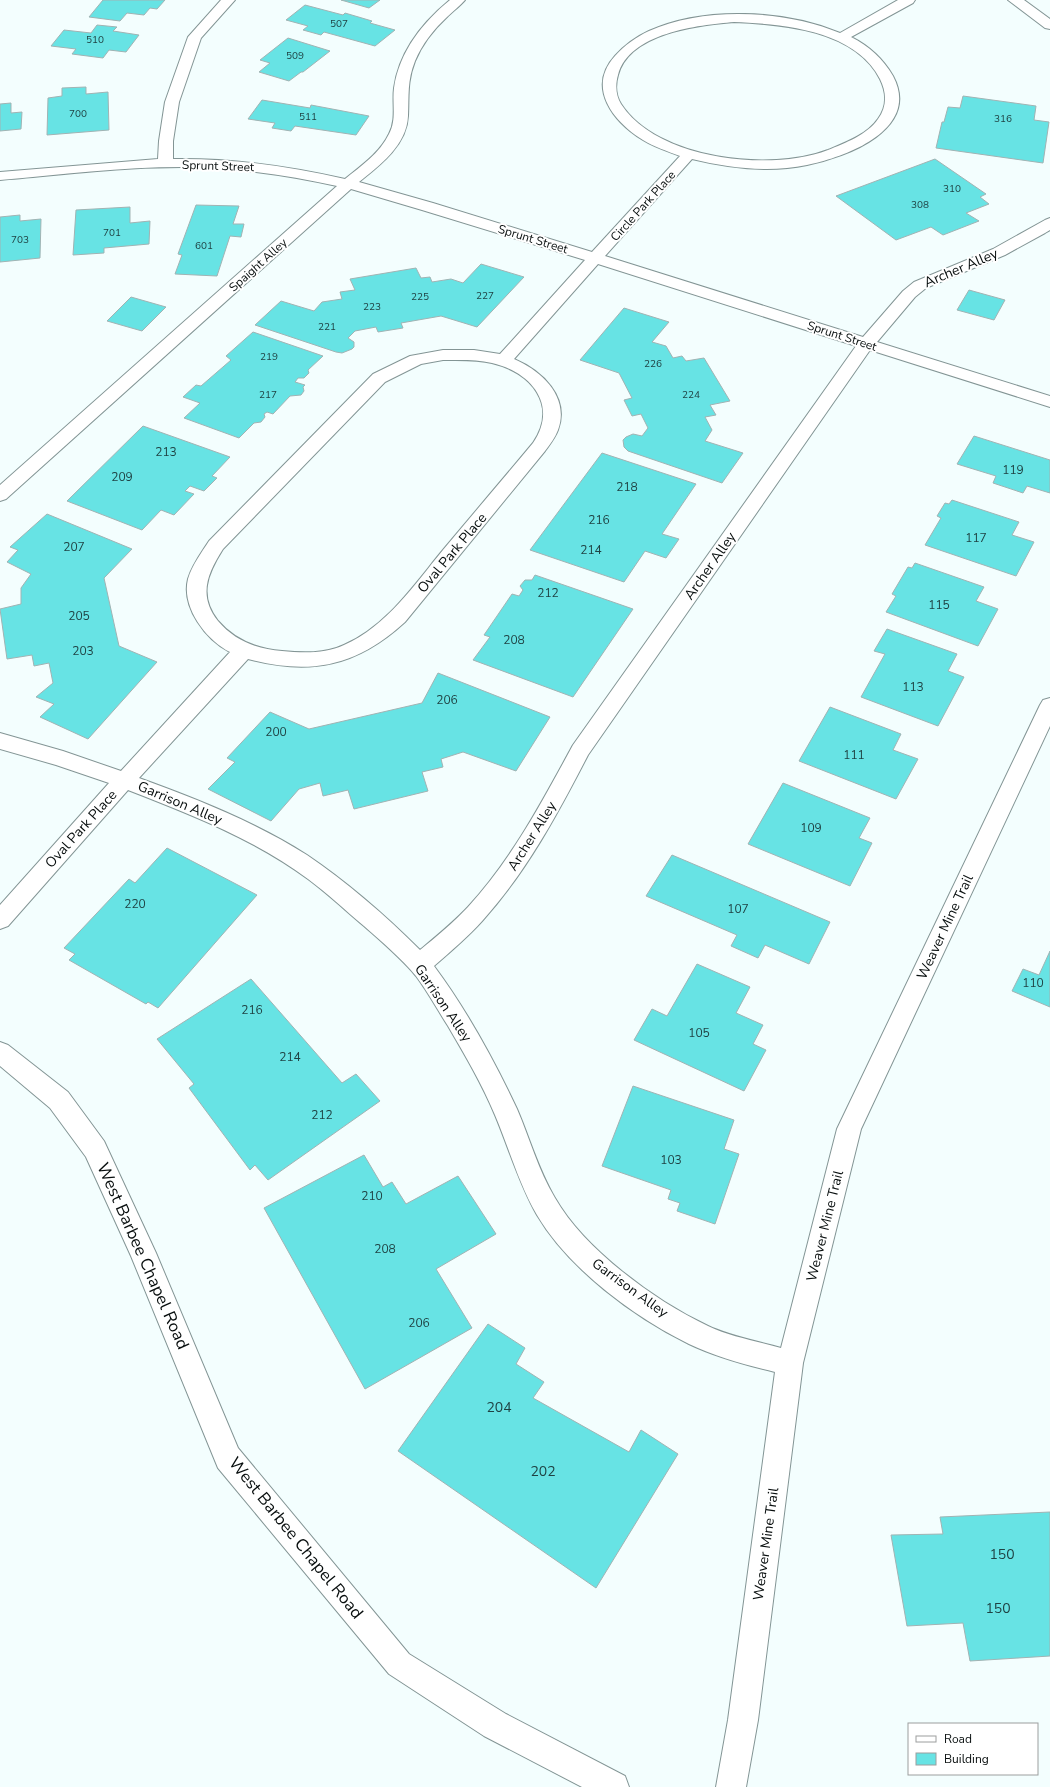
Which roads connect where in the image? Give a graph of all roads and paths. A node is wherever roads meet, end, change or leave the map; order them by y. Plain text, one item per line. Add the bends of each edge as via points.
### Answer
1 (228, 0) edge
2 (458, 0) edge
3 (908, 0) edge
4 (1015, 0) edge
5 (1050, 25) edge
6 (840, 38) junction
7 (689, 154) junction
8 (165, 164) junction
9 (0, 176) edge
10 (349, 183) junction
11 (1050, 223) edge
12 (596, 258) junction
13 (866, 344) junction
14 (503, 361) junction
15 (1050, 402) edge
16 (0, 496) edge
17 (244, 650) junction
18 (1050, 705) edge
19 (0, 741) edge
20 (125, 780) junction
21 (0, 920) edge
22 (419, 964) junction
23 (0, 1052) edge
24 (790, 1363) junction
25 (614, 1787) edge
26 (731, 1787) edge

1 - 8 street via 195,37 172,102
2 - 10 street, Spaight Alley via 427,29 413,50 404,70 401,89 402,116 398,131 374,163
3 - 6 street
4 - 5 street
6 - 7 street, Circle Park Place via 857,46 881,66 892,88 892,105 885,121 864,140 830,154 788,164 737,163
6 - 7 street, Circle Park Place via 798,24 734,18 693,22 674,27 656,33 630,48 621,56 611,75 610,94 615,104 630,124 661,143
7 - 12 street, Circle Park Place
8 - 9 street, Sprunt Street
8 - 10 street, Sprunt Street via 243,166
10 - 12 street, Sprunt Street
10 - 16 street, Spaight Alley
11 - 13 street, Archer Alley via 999,252 920,285 908,294
12 - 13 street, Sprunt Street
12 - 14 street
13 - 15 street, Sprunt Street
13 - 22 street, Archer Alley via 580,751 557,796 507,877 475,914
14 - 17 street, Oval Park Place via 475,355 443,355 416,360 379,378 216,545 205,561 197,582 198,601 213,629 226,641
14 - 17 street, Oval Park Place via 527,372 543,386 552,405 550,430 398,617 377,636 357,648 331,657 303,660
17 - 20 street, Oval Park Place
18 - 24 street, Weaver Mine Trail via 849,1129
19 - 20 street, Garrison Alley via 34,749
20 - 21 street, Oval Park Place
20 - 22 street, Garrison Alley via 213,815 271,845 308,868 386,931
22 - 24 street, Garrison Alley via 447,1004 472,1047 504,1109 547,1209 570,1240 603,1271 655,1309 700,1335 744,1351
23 - 25 street, West Barbee Chapel Road via 59,1100 96,1149 143,1252 228,1458 399,1664 495,1724
24 - 26 street, Weaver Mine Trail via 743,1720

